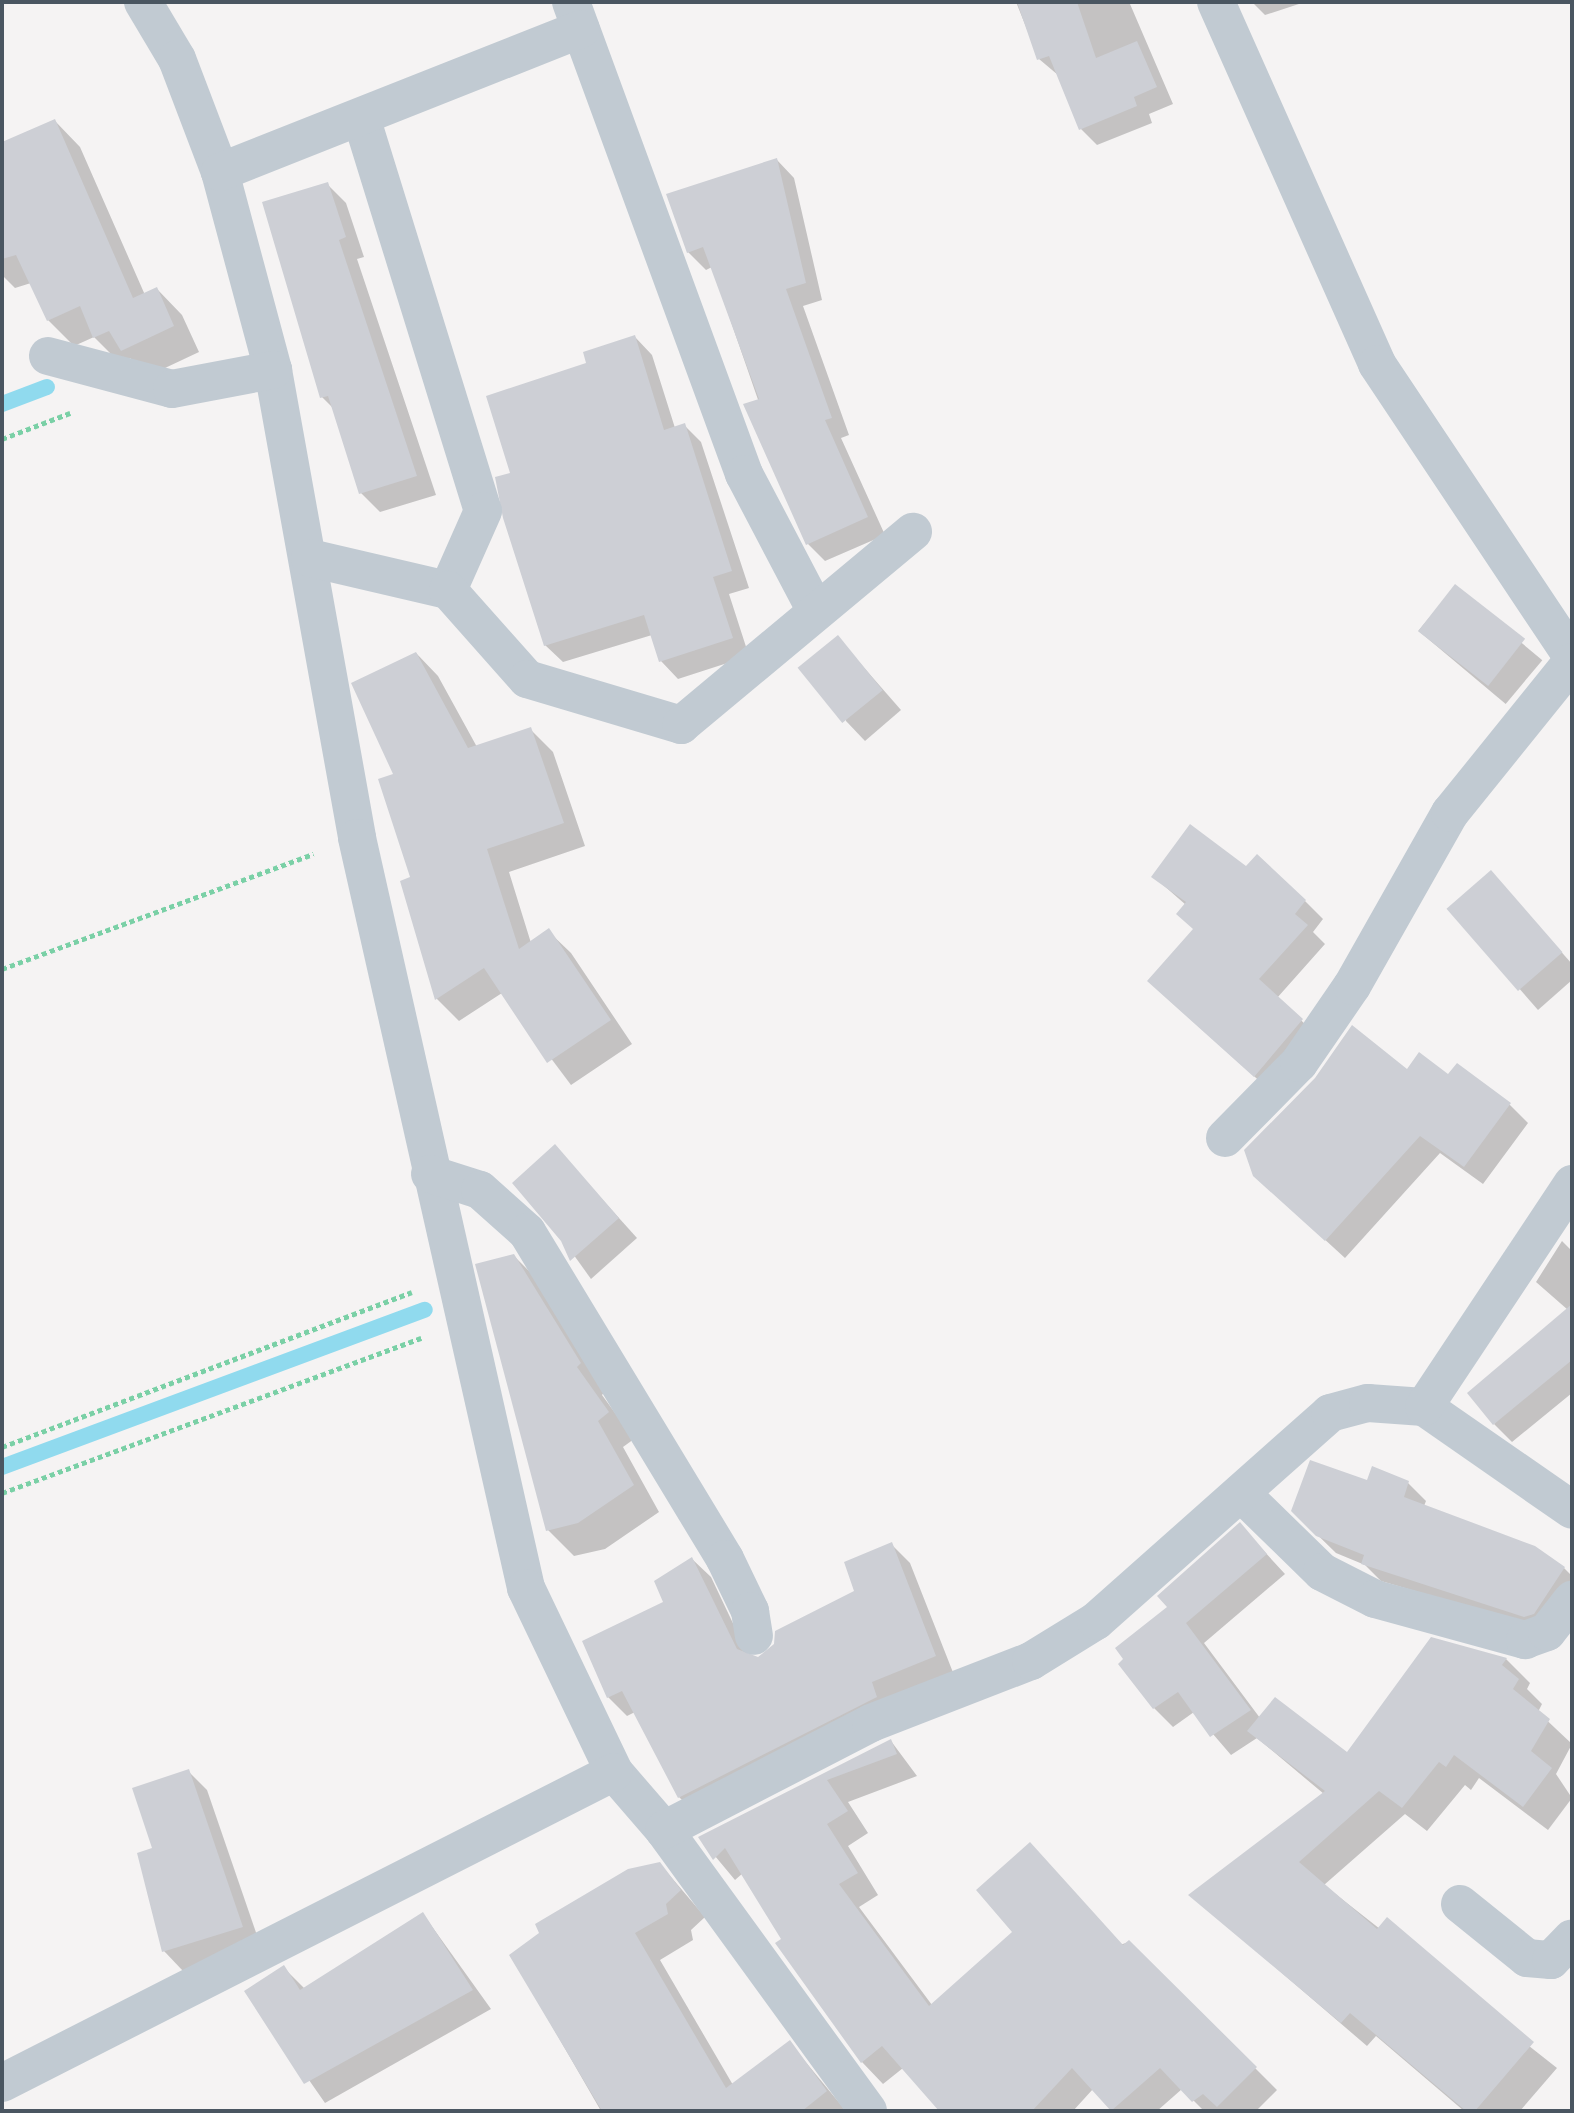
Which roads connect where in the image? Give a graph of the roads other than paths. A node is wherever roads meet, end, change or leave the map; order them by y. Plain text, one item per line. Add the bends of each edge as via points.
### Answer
1 (143, 2) edge
2 (1216, 2) edge
3 (576, 15) edge
4 (361, 117) junction
5 (220, 172) junction
6 (48, 356) dead end
7 (273, 370) junction
8 (913, 532) dead end
9 (310, 558) junction
10 (448, 590) junction
11 (816, 611) junction
12 (1572, 656) edge
13 (1572, 662) edge
14 (1225, 1139) dead end
15 (430, 1174) junction
16 (1572, 1184) edge
17 (1424, 1407) junction
18 (1241, 1493) junction
19 (1572, 1510) edge
20 (1572, 1600) edge
21 (754, 1636) dead end
22 (614, 1772) junction
23 (664, 1830) junction
24 (1460, 1904) dead end
25 (1572, 1938) edge
26 (2, 2082) edge
27 (868, 2111) edge

1 - 5 street via 177,59
2 - 12 street via 1377,364
3 - 4 street
3 - 11 street via 744,474
4 - 5 street
4 - 10 street via 483,511
5 - 7 street
6 - 7 street via 172,388
7 - 9 street
8 - 11 street
9 - 10 street
9 - 15 street via 357,838
10 - 11 street via 527,678 681,725
13 - 14 street via 1450,813 1352,986 1299,1063
15 - 21 street via 480,1190 527,1232 708,1529 750,1611
15 - 22 street via 526,1588
16 - 17 street
17 - 18 street via 1368,1403 1331,1413
17 - 19 street
18 - 20 street via 1322,1572 1375,1599 1525,1640 1547,1632
18 - 23 street via 1096,1621 1031,1661 871,1723
22 - 23 street
22 - 26 street
23 - 27 street
24 - 25 street via 1527,1958 1551,1960

